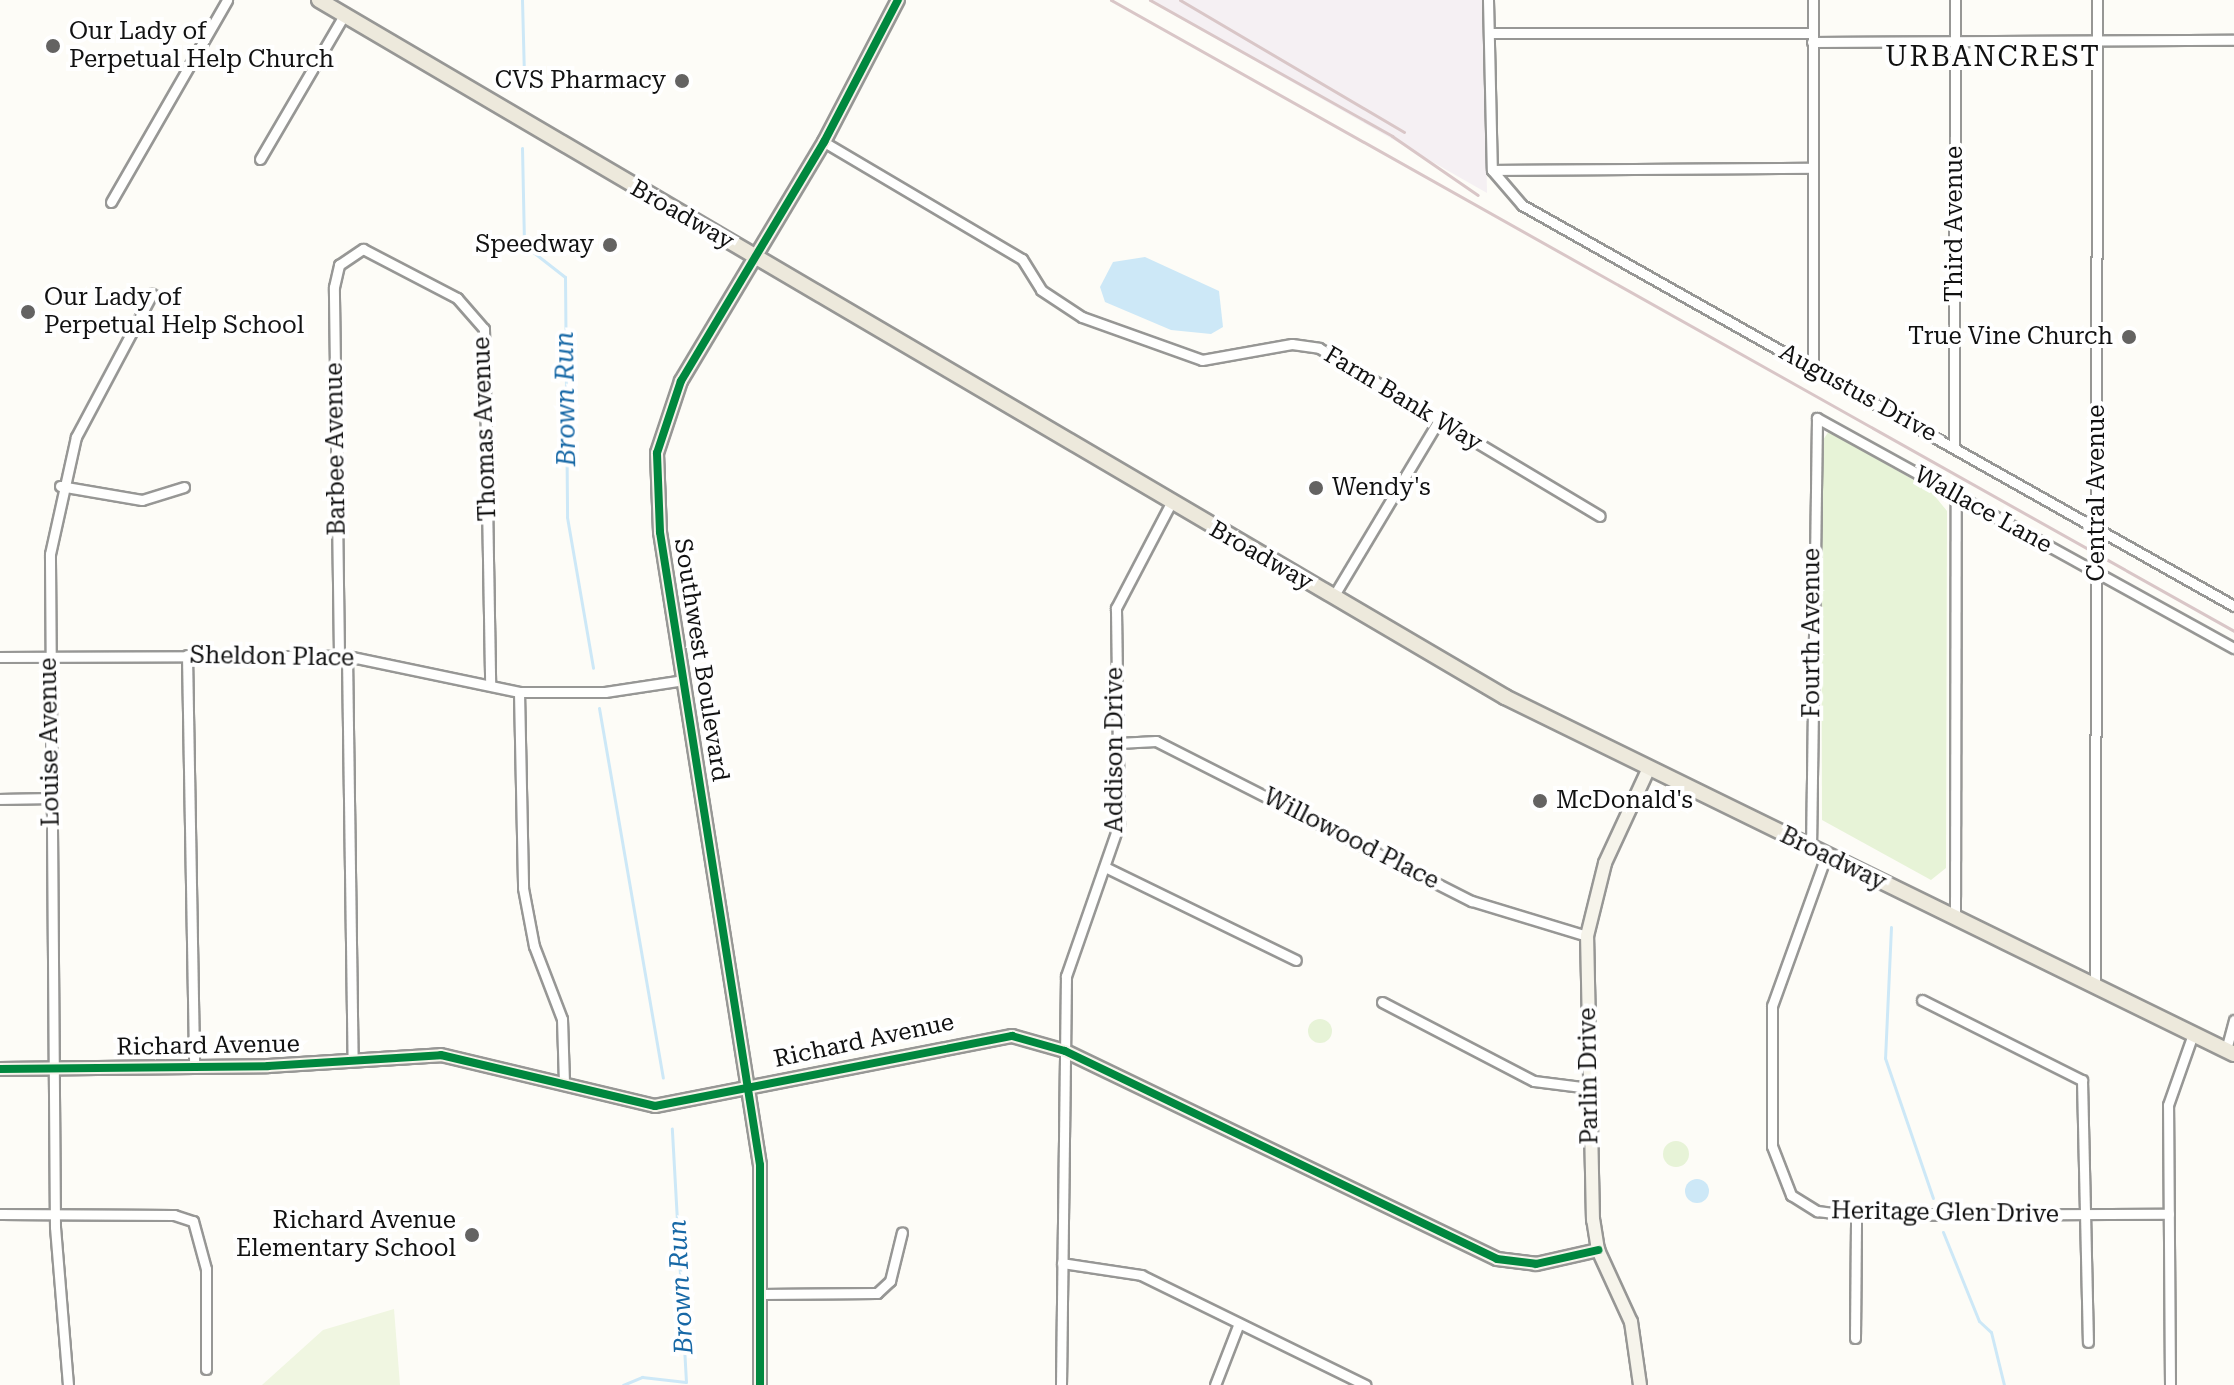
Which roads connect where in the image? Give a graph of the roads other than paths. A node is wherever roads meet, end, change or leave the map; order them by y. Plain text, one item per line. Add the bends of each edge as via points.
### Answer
1 (227, 0) edge
2 (319, 0) edge
3 (898, 0) edge
4 (1488, 0) edge
5 (1813, 0) edge
6 (1955, 0) edge
7 (2097, 0) edge
8 (344, 15) junction
9 (1489, 33) junction
10 (1812, 37) junction
11 (2234, 40) edge
12 (1955, 41) junction
13 (2097, 41) junction
14 (824, 142) junction
15 (260, 159) dead end
16 (1812, 168) junction
17 (1492, 170) junction
18 (111, 202) dead end
19 (355, 249) joint
20 (757, 258) junction
21 (152, 294) dead end
22 (1813, 368) junction
23 (1817, 418) joint
24 (1439, 420) junction
25 (1954, 447) junction
26 (60, 486) junction
27 (184, 487) dead end
28 (1956, 494) junction
29 (1171, 503) junction
30 (1600, 516) dead end
31 (2097, 529) junction
32 (2097, 572) junction
33 (1333, 597) junction
34 (2234, 606) edge
35 (2234, 648) edge
36 (187, 655) junction
37 (343, 656) junction
38 (0, 657) edge
39 (49, 657) junction
40 (684, 680) junction
41 (490, 685) junction
42 (519, 692) junction
43 (1118, 743) junction
44 (1648, 770) junction
45 (50, 798) junction
46 (0, 799) edge
47 (1811, 849) junction
48 (1826, 856) junction
49 (1107, 868) junction
50 (1955, 918) junction
51 (1587, 936) junction
52 (1296, 960) dead end
53 (2095, 985) junction
54 (1922, 1000) dead end
55 (1382, 1002) dead end
56 (2234, 1020) edge
57 (2193, 1034) junction
58 (1065, 1051) junction
59 (2230, 1052) edge
60 (353, 1061) junction
61 (194, 1067) junction
62 (0, 1069) edge
63 (54, 1069) junction
64 (564, 1084) junction
65 (749, 1087) junction
66 (1590, 1088) junction
67 (55, 1213) junction
68 (0, 1214) edge
69 (2087, 1214) junction
70 (2169, 1214) junction
71 (1856, 1215) junction
72 (902, 1232) dead end
73 (1598, 1250) junction
74 (1062, 1263) junction
75 (761, 1294) junction
76 (1239, 1323) junction
77 (1855, 1338) dead end
78 (2088, 1342) dead end
79 (206, 1369) dead end
80 (68, 1385) edge
81 (760, 1385) edge
82 (1061, 1385) edge
83 (1215, 1385) edge
84 (1366, 1385) edge
85 (1640, 1385) edge
86 (2170, 1385) edge

1 - 18 street
2 - 8 main road, Broadway
3 - 14 street, Southwest Boulevard
4 - 9 street
5 - 10 street
6 - 12 street, Third Avenue
7 - 13 street, Central Avenue
8 - 15 street
8 - 20 main road, Broadway
9 - 10 street
9 - 17 street
10 - 12 street
10 - 16 street
11 - 13 street
12 - 13 street
12 - 25 street, Third Avenue
13 - 31 street, Central Avenue
14 - 20 street, Southwest Boulevard
14 - 24 street, Farm Bank Way via 1015,254 1041,290 1106,328 1202,360 1292,344 1319,348
16 - 17 street
16 - 22 street
17 - 22 street, Augustus Drive via 1522,205
19 - 37 street, Barbee Avenue via 339,265 334,287
19 - 41 street, Thomas Avenue via 371,250 457,298 484,329
20 - 29 main road, Broadway
20 - 40 street, Southwest Boulevard via 681,381 660,433 655,492
21 - 26 street, Louise Avenue via 86,412
22 - 25 street, Augustus Drive
23 - 28 street, Wallace Lane
23 - 47 street, Fourth Avenue
24 - 30 street, Farm Bank Way
24 - 33 street
25 - 31 street, Augustus Drive
26 - 27 street via 142,500
26 - 39 street, Louise Avenue via 50,554
28 - 32 street, Wallace Lane
28 - 50 street
29 - 33 main road, Broadway
29 - 43 street, Addison Drive via 1116,608
31 - 32 street, Central Avenue
31 - 34 street, Augustus Drive
32 - 35 street, Wallace Lane
32 - 53 street, Central Avenue
33 - 44 main road, Broadway
36 - 37 street, Sheldon Place
36 - 39 street, Sheldon Place
36 - 61 street
37 - 41 street, Sheldon Place
37 - 60 street, Barbee Avenue
38 - 39 street, Sheldon Place
39 - 45 street, Louise Avenue
40 - 42 street, Sheldon Place via 605,692
40 - 65 street, Southwest Boulevard
41 - 42 street, Sheldon Place
42 - 64 street via 523,888 534,946 562,1019
43 - 49 street, Addison Drive via 1119,824
43 - 51 street, Willowood Place via 1156,741 1472,901
44 - 47 main road, Broadway
44 - 51 street, Parlin Drive via 1605,863
45 - 46 street
45 - 63 street, Louise Avenue
47 - 48 main road, Broadway
48 - 50 main road, Broadway
48 - 71 street, Heritage Glen Drive via 1772,1006 1772,1146 1775,1167 1802,1205
49 - 52 street
49 - 58 street, Addison Drive via 1072,948
50 - 53 main road, Broadway
51 - 66 street, Parlin Drive
53 - 57 main road, Broadway
54 - 69 street via 2082,1080
55 - 66 street via 1534,1081
56 - 59 street
57 - 59 main road, Broadway
57 - 70 street via 2170,1088
58 - 65 street, Richard Avenue via 997,1035
58 - 73 street, Richard Avenue via 1497,1259 1536,1264
58 - 74 street, Addison Drive
60 - 61 street, Richard Avenue
60 - 64 street, Richard Avenue via 460,1057
61 - 63 street, Richard Avenue
62 - 63 street, Richard Avenue
63 - 67 street, Louise Avenue
64 - 65 street, Richard Avenue via 655,1106
65 - 75 street, Southwest Boulevard via 762,1186
66 - 73 street, Parlin Drive
67 - 68 street
67 - 79 street via 193,1221 206,1269
67 - 80 street, Louise Avenue
69 - 70 street, Heritage Glen Drive
69 - 71 street, Heritage Glen Drive
69 - 78 street
70 - 86 street
71 - 77 street
72 - 75 street via 890,1281 877,1293
73 - 85 street, Parlin Drive via 1631,1322
74 - 76 street via 1123,1268
74 - 82 street, Addison Drive
75 - 81 street, Southwest Boulevard
76 - 83 street
76 - 84 street

